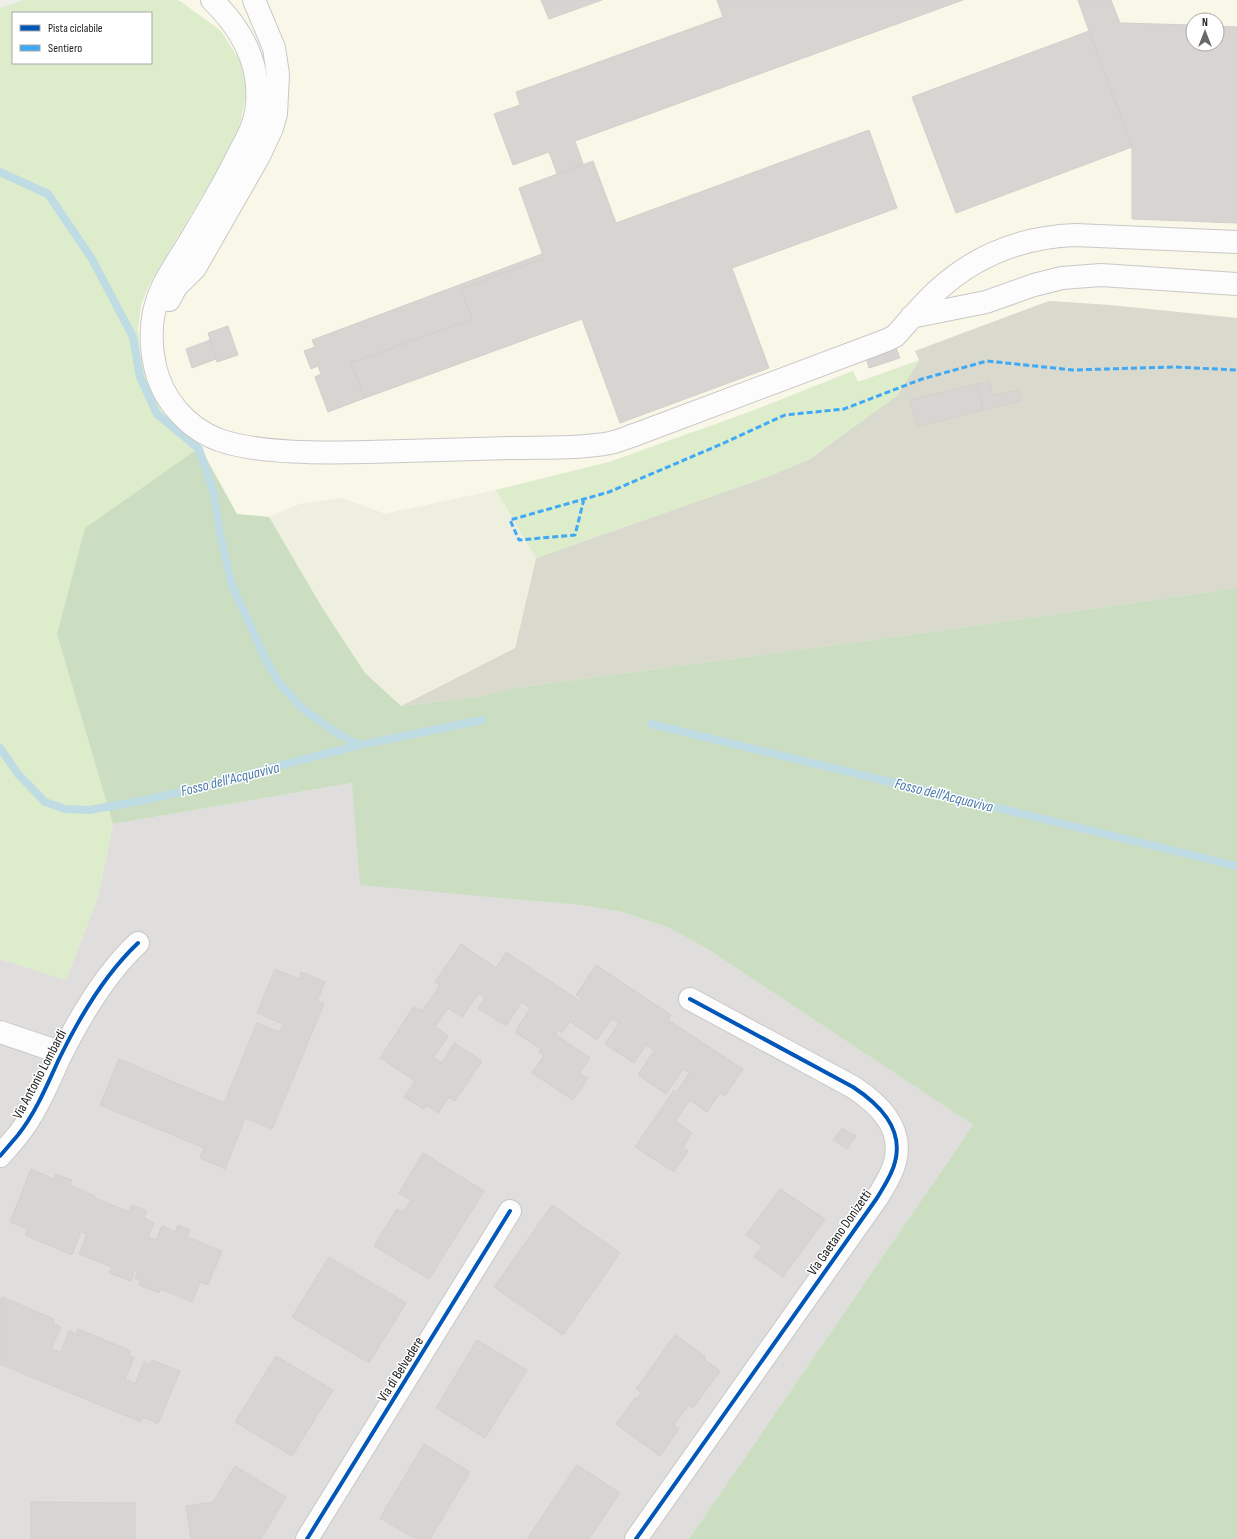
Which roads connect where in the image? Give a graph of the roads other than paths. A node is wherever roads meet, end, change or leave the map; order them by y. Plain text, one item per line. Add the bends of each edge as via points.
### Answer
1 (212, 0) edge
2 (254, 0) edge
3 (1237, 242) edge
4 (1237, 284) edge
5 (915, 315) junction
6 (138, 943) dead end
7 (690, 999) dead end
8 (0, 1032) edge
9 (62, 1053) junction
10 (0, 1156) edge
11 (510, 1211) dead end
12 (307, 1539) edge
13 (636, 1539) edge

1 - 5 street via 232,21 250,51 257,86 254,123 214,201 162,286 155,303 150,338 157,377 163,391 177,410 197,428 220,440 250,446 330,453 597,445 636,434 887,340 895,336
2 - 5 street via 274,48 278,74 276,114 259,156 195,268 176,287 166,307 163,322 164,351 177,387 192,409 214,426 245,435 289,439 512,438 580,435 622,426
3 - 5 street via 1075,235 1032,240 988,255 972,264 937,290
4 - 5 street via 1101,275 1062,278 986,302
6 - 9 street, Via Antonio Lombardi via 123,957 101,986
7 - 13 street, Via Gaetano Donizetti via 866,1096 886,1115 894,1128 897,1151 889,1177 877,1198
8 - 9 street
9 - 10 street, Via Antonio Lombardi via 34,1111
11 - 12 street, Via di Belvedere

